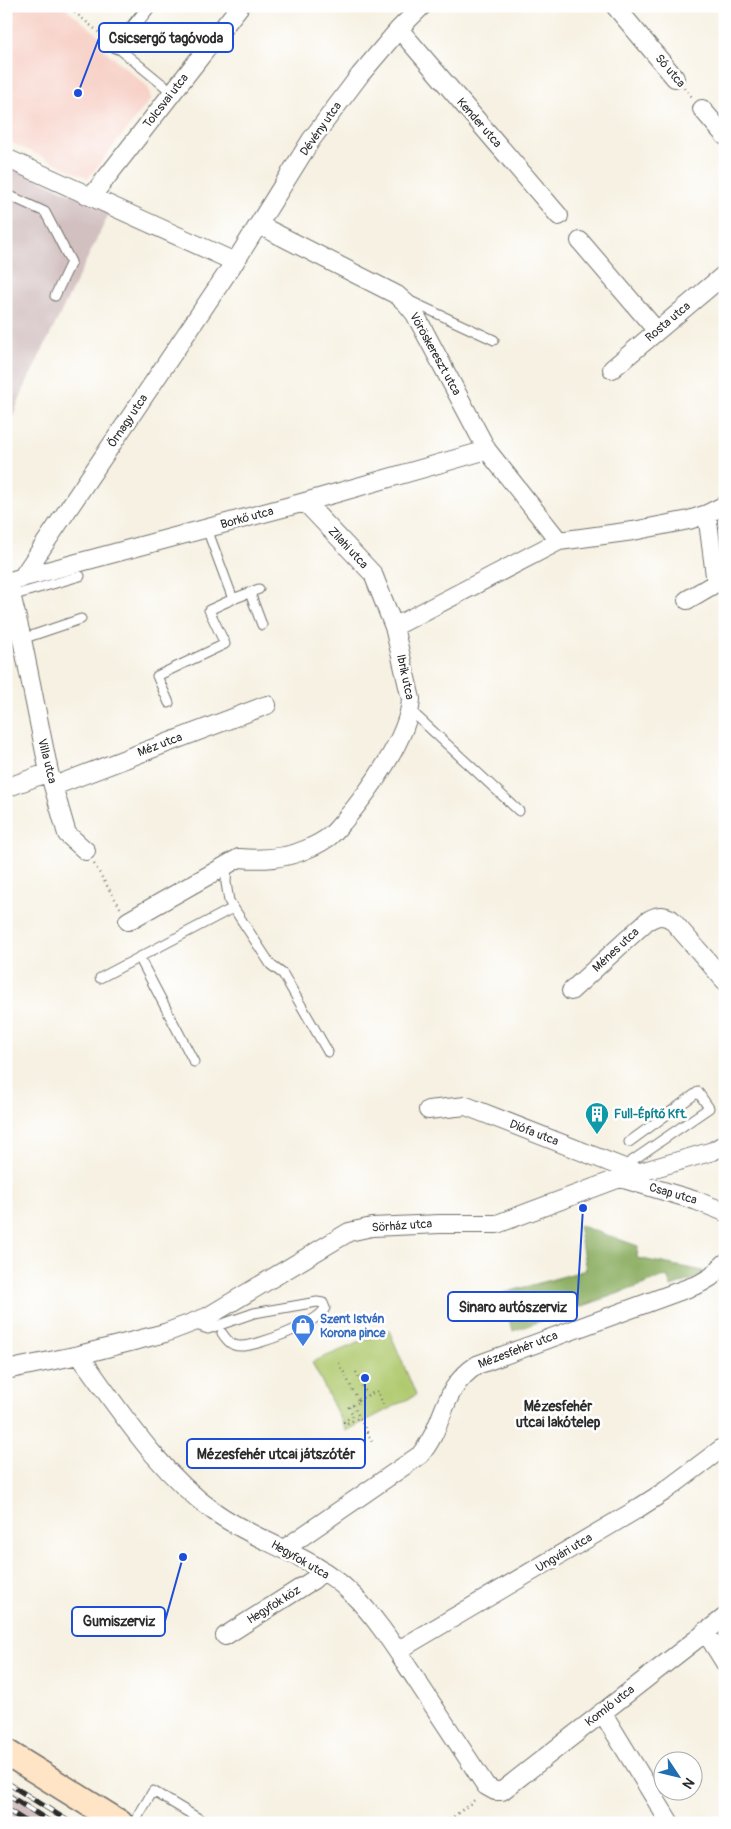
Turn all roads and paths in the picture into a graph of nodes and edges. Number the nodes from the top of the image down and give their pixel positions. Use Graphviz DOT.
graph roads {
  1 [pos="67,6"];
  2 [pos="146,6"];
  3 [pos="240,6"];
  4 [pos="422,6"];
  5 [pos="615,6"];
  6 [pos="399,29"];
  7 [pos="117,47"];
  8 [pos="675,78"];
  9 [pos="173,93"];
  10 [pos="702,109"];
  11 [pos="725,136"];
  12 [pos="6,158"];
  13 [pos="6,194"];
  14 [pos="92,196"];
  15 [pos="559,216"];
  16 [pos="259,225"];
  17 [pos="580,241"];
  18 [pos="235,262"];
  19 [pos="725,274"];
  20 [pos="397,295"];
  21 [pos="55,296"];
  22 [pos="657,331"];
  23 [pos="494,340"];
  24 [pos="612,370"];
  25 [pos="488,450"];
  26 [pos="305,502"];
  27 [pos="725,505"];
  28 [pos="707,514"];
  29 [pos="207,529"];
  30 [pos="559,541"];
  31 [pos="80,576"];
  32 [pos="12,585"];
  33 [pos="233,599"];
  34 [pos="687,600"];
  35 [pos="81,619"];
  36 [pos="262,625"];
  37 [pos="394,627"];
  38 [pos="22,639"];
  39 [pos="169,703"];
  40 [pos="266,705"];
  41 [pos="410,710"];
  42 [pos="52,779"];
  43 [pos="6,788"];
  44 [pos="519,811"];
  45 [pos="86,851"];
  46 [pos="227,865"];
  47 [pos="233,908"];
  48 [pos="128,921"];
  49 [pos="139,957"];
  50 [pos="100,978"];
  51 [pos="725,981"];
  52 [pos="571,991"];
  53 [pos="328,1052"];
  54 [pos="194,1062"];
  55 [pos="428,1110"];
  56 [pos="628,1142"];
  57 [pos="725,1144"];
  58 [pos="627,1173"];
  59 [pos="725,1212"];
  60 [pos="725,1263"];
  61 [pos="191,1323"];
  62 [pos="222,1333"];
  63 [pos="79,1355"];
  64 [pos="340,1363"];
  65 [pos="6,1370"];
  66 [pos="356,1372"];
  67 [pos="367,1396"];
  68 [pos="358,1400"];
  69 [pos="353,1405"];
  70 [pos="384,1406"];
  71 [pos="360,1418"];
  72 [pos="373,1444"];
  73 [pos="725,1446"];
  74 [pos="284,1548"];
  75 [pos="322,1572"];
  76 [pos="725,1617"];
  77 [pos="705,1631"];
  78 [pos="225,1636"];
  79 [pos="397,1651"];
  80 [pos="725,1663"];
  81 [pos="602,1712"];
  82 [pos="6,1752"];
  83 [pos="494,1791"];
  84 [pos="120,1823"];
  85 [pos="134,1823"];
  86 [pos="206,1823"];
  87 [pos="446,1823"];
  88 [pos="670,1823"];
  1 -- 7 [label="path"];
  2 -- 7 [label="street"];
  3 -- 9 [label="street, Tolcsvai utca"];
  4 -- 6 [label="street, Dévény utca"];
  5 -- 8 [label="street, Só utca"];
  6 -- 15 [label="street, Kender utca"];
  6 -- 16 [label="street, Dévény utca"];
  7 -- 9 [label="lane"];
  8 -- 10 [label="path, Só utca"];
  9 -- 14 [label="street, Tolcsvai utca"];
  10 -- 11 [label="street"];
  12 -- 14 [label="street"];
  13 -- 21 [label="lane"];
  14 -- 18 [label="street"];
  16 -- 18 [label="street, Dévény utca"];
  16 -- 20 [label="street, Vöröskereszt utca"];
  17 -- 22 [label="street"];
  18 -- 32 [label="street, Őrnagy utca"];
  19 -- 22 [label="street, Rosta utca"];
  20 -- 23 [label="lane"];
  20 -- 25 [label="street, Vöröskereszt utca"];
  22 -- 24 [label="street, Rosta utca"];
  25 -- 26 [label="street, Borkő utca"];
  25 -- 30 [label="street, Vöröskereszt utca"];
  26 -- 29 [label="street, Borkő utca"];
  26 -- 37 [label="street, Zilahi utca"];
  27 -- 28 [label="street"];
  28 -- 30 [label="street"];
  28 -- 34 [label="street"];
  29 -- 32 [label="street, Borkő utca"];
  29 -- 33 [label="lane"];
  30 -- 37 [label="street"];
  31 -- 32 [label="lane"];
  32 -- 38 [label="street, Villa utca"];
  33 -- 36 [label="lane"];
  33 -- 39 [label="lane"];
  35 -- 38 [label="lane"];
  37 -- 41 [label="street, Ibrik utca"];
  38 -- 42 [label="street, Villa utca"];
  40 -- 42 [label="street, Méz utca"];
  41 -- 44 [label="lane"];
  41 -- 46 [label="street, Ibrik utca"];
  42 -- 43 [label="street, Méz utca"];
  42 -- 45 [label="street, Villa utca"];
  45 -- 48 [label="path"];
  46 -- 47 [label="lane"];
  46 -- 48 [label="street, Ibrik utca"];
  47 -- 49 [label="lane"];
  47 -- 53 [label="lane"];
  49 -- 50 [label="lane"];
  49 -- 54 [label="lane"];
  51 -- 52 [label="street, Ménes utca"];
  55 -- 58 [label="street, Diófa utca"];
  56 -- 58 [label="lane"];
  57 -- 58 [label="street, Sörház utca"];
  58 -- 59 [label="street, Csap utca"];
  58 -- 61 [label="street, Sörház utca"];
  60 -- 74 [label="street, Mézesfehér utca"];
  61 -- 62 [label="lane"];
  61 -- 63 [label="street, Sörház utca"];
  63 -- 65 [label="street, Sörház utca"];
  63 -- 74 [label="street, Hegyfok utca"];
  64 -- 68 [label="path"];
  66 -- 67 [label="path"];
  67 -- 68 [label="path"];
  67 -- 70 [label="path"];
  68 -- 69 [label="path"];
  69 -- 71 [label="path"];
  69 -- 71 [label="path"];
  71 -- 72 [label="path"];
  73 -- 79 [label="street, Ungvári utca"];
  74 -- 75 [label="street, Hegyfok utca"];
  75 -- 78 [label="street, Hegyfok köz"];
  75 -- 79 [label="street, Hegyfok utca"];
  76 -- 77 [label="street, Komló utca"];
  77 -- 80 [label="street"];
  77 -- 81 [label="street, Komló utca"];
  79 -- 83 [label="street, Hegyfok utca"];
  81 -- 83 [label="street, Komló utca"];
  81 -- 88 [label="street"];
  82 -- 84 [label="main road"];
  83 -- 87 [label="path"];
  85 -- 86 [label="lane"];
}
